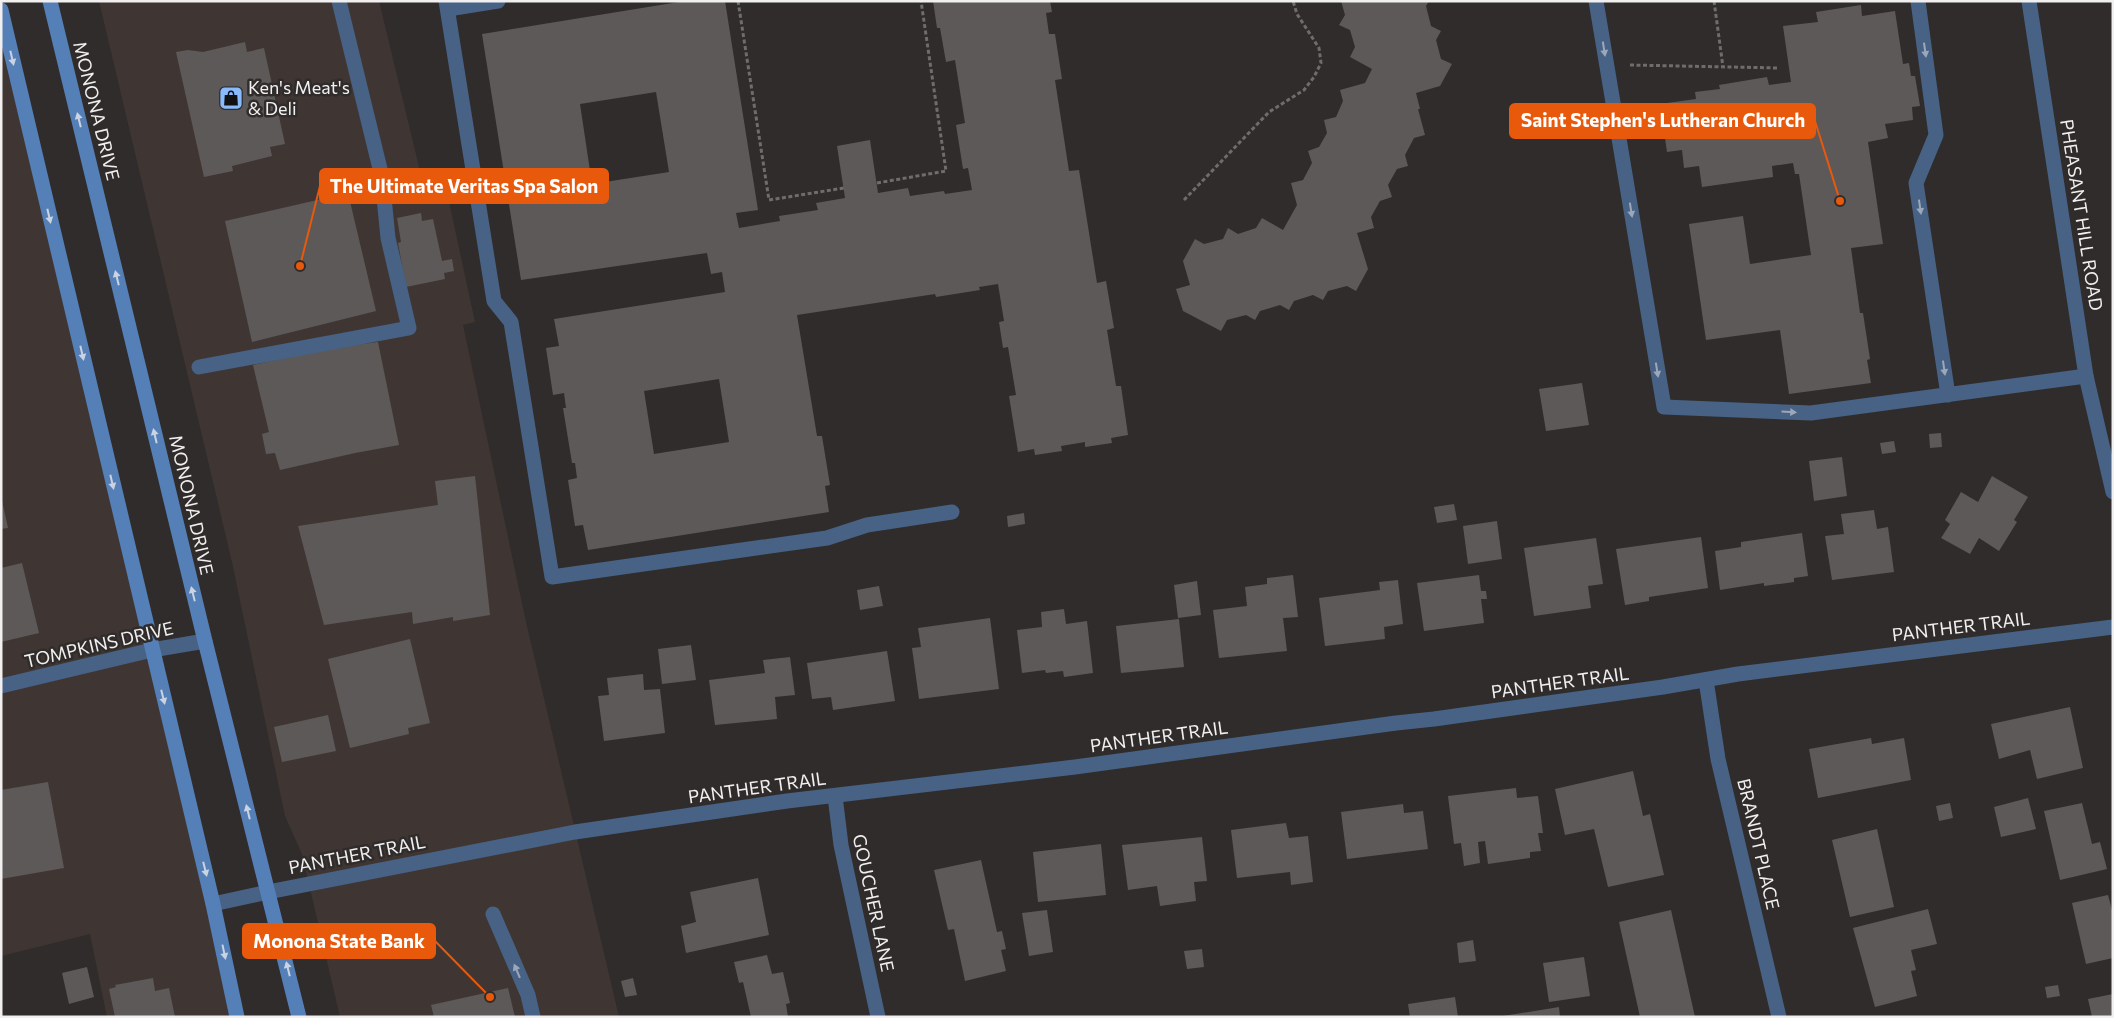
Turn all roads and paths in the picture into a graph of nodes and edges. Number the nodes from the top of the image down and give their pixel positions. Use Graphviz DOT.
graph roads {
  1 [pos="50,1"];
  2 [pos="339,1"];
  3 [pos="498,1"];
  4 [pos="738,1"];
  5 [pos="921,1"];
  6 [pos="1293,1"];
  7 [pos="1596,1"];
  8 [pos="1714,1"];
  9 [pos="1918,1"];
  10 [pos="2029,1"];
  11 [pos="447,5"];
  12 [pos="1,10"];
  13 [pos="1607,65"];
  14 [pos="1723,67"];
  15 [pos="1779,68"];
  16 [pos="877,183"];
  17 [pos="844,188"];
  18 [pos="1184,200"];
  19 [pos="199,367"];
  20 [pos="2086,376"];
  21 [pos="1948,395"];
  22 [pos="2108,453"];
  23 [pos="2113,492"];
  24 [pos="952,512"];
  25 [pos="2113,627"];
  26 [pos="204,641"];
  27 [pos="152,650"];
  28 [pos="1706,680"];
  29 [pos="1,686"];
  30 [pos="835,796"];
  31 [pos="268,892"];
  32 [pos="213,904"];
  33 [pos="494,914"];
  34 [pos="237,1017"];
  35 [pos="300,1017"];
  36 [pos="533,1017"];
  37 [pos="878,1017"];
  38 [pos="1779,1017"];
  26 -- 1 [label="street, MONONA DRIVE, one-way"];
  2 -- 19 [label="street"];
  3 -- 11 [label="street"];
  4 -- 17 [label="path"];
  5 -- 16 [label="path"];
  6 -- 18 [label="path"];
  7 -- 13 [label="street, one-way"];
  8 -- 14 [label="path"];
  9 -- 21 [label="street, one-way"];
  10 -- 20 [label="street, PHEASANT HILL ROAD"];
  11 -- 24 [label="street"];
  12 -- 27 [label="street, one-way"];
  13 -- 14 [label="path"];
  13 -- 21 [label="street, one-way"];
  14 -- 15 [label="path"];
  20 -- 21 [label="street"];
  20 -- 22 [label="street, PHEASANT HILL ROAD"];
  22 -- 23 [label="street, PHEASANT HILL ROAD"];
  25 -- 28 [label="street, PANTHER TRAIL"];
  26 -- 27 [label="street, TOMPKINS DRIVE"];
  31 -- 26 [label="street, MONONA DRIVE, one-way"];
  27 -- 29 [label="street, TOMPKINS DRIVE"];
  27 -- 32 [label="street, one-way"];
  28 -- 30 [label="street, PANTHER TRAIL"];
  28 -- 38 [label="street, BRANDT PLACE"];
  30 -- 31 [label="street, PANTHER TRAIL"];
  30 -- 37 [label="street, GOUCHER LANE"];
  31 -- 32 [label="street, PANTHER TRAIL"];
  35 -- 31 [label="street, MONONA DRIVE, one-way"];
  32 -- 34 [label="street, one-way"];
  36 -- 33 [label="street, one-way"];
}
